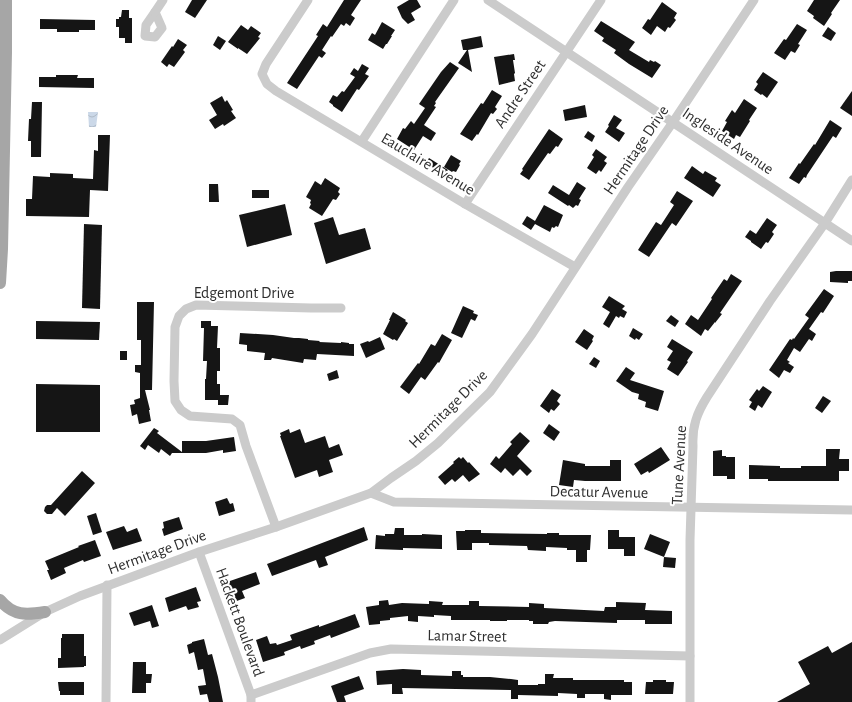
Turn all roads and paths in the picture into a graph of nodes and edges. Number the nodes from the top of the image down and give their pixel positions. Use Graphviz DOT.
graph roads {
  1 [pos="6,0"];
  2 [pos="163,0"];
  3 [pos="308,0"];
  4 [pos="454,0"];
  5 [pos="488,0"];
  6 [pos="601,0"];
  7 [pos="754,0"];
  8 [pos="155,12"];
  9 [pos="566,52"];
  10 [pos="3,99"];
  11 [pos="673,122"];
  12 [pos="362,141"];
  13 [pos="852,180"];
  14 [pos="465,204"];
  15 [pos="825,223"];
  16 [pos="852,241"];
  17 [pos="576,267"];
  18 [pos="0,283"];
  19 [pos="341,308"];
  20 [pos="371,493"];
  21 [pos="692,508"];
  22 [pos="852,510"];
  23 [pos="276,527"];
  24 [pos="199,552"];
  25 [pos="107,585"];
  26 [pos="0,600"];
  27 [pos="45,612"];
  28 [pos="0,640"];
  29 [pos="690,656"];
  30 [pos="251,698"];
  31 [pos="106,702"];
  32 [pos="690,702"];
  1 -- 10 [label="main road"];
  2 -- 8 [label="street"];
  3 -- 12 [label="street, Eauclaire Avenue"];
  4 -- 12 [label="street"];
  5 -- 9 [label="street, Ingleside Avenue"];
  6 -- 9 [label="street, Andre Street"];
  7 -- 11 [label="street, Hermitage Drive"];
  9 -- 11 [label="street, Ingleside Avenue"];
  9 -- 14 [label="street, Andre Street"];
  10 -- 18 [label="main road"];
  11 -- 15 [label="street, Ingleside Avenue"];
  11 -- 17 [label="street, Hermitage Drive"];
  12 -- 14 [label="street, Eauclaire Avenue"];
  13 -- 15 [label="street, Tune Avenue"];
  14 -- 17 [label="street, Eauclaire Avenue"];
  15 -- 16 [label="street, Ingleside Avenue"];
  15 -- 21 [label="street, Tune Avenue"];
  17 -- 20 [label="street, Hermitage Drive"];
  19 -- 23 [label="street, Edgemont Drive"];
  20 -- 21 [label="street, Decatur Avenue"];
  20 -- 23 [label="street, Hermitage Drive"];
  21 -- 22 [label="street, Decatur Avenue"];
  21 -- 29 [label="street, Tune Avenue"];
  23 -- 24 [label="street, Hermitage Drive"];
  24 -- 25 [label="street, Hermitage Drive"];
  24 -- 30 [label="street, Hackett Boulevard"];
  25 -- 27 [label="street, Hermitage Drive"];
  25 -- 31 [label="street"];
  26 -- 27 [label="main road"];
  27 -- 28 [label="street, Hermitage Drive"];
  29 -- 30 [label="street, Lamar Street"];
  29 -- 32 [label="street, Tune Avenue"];
}
